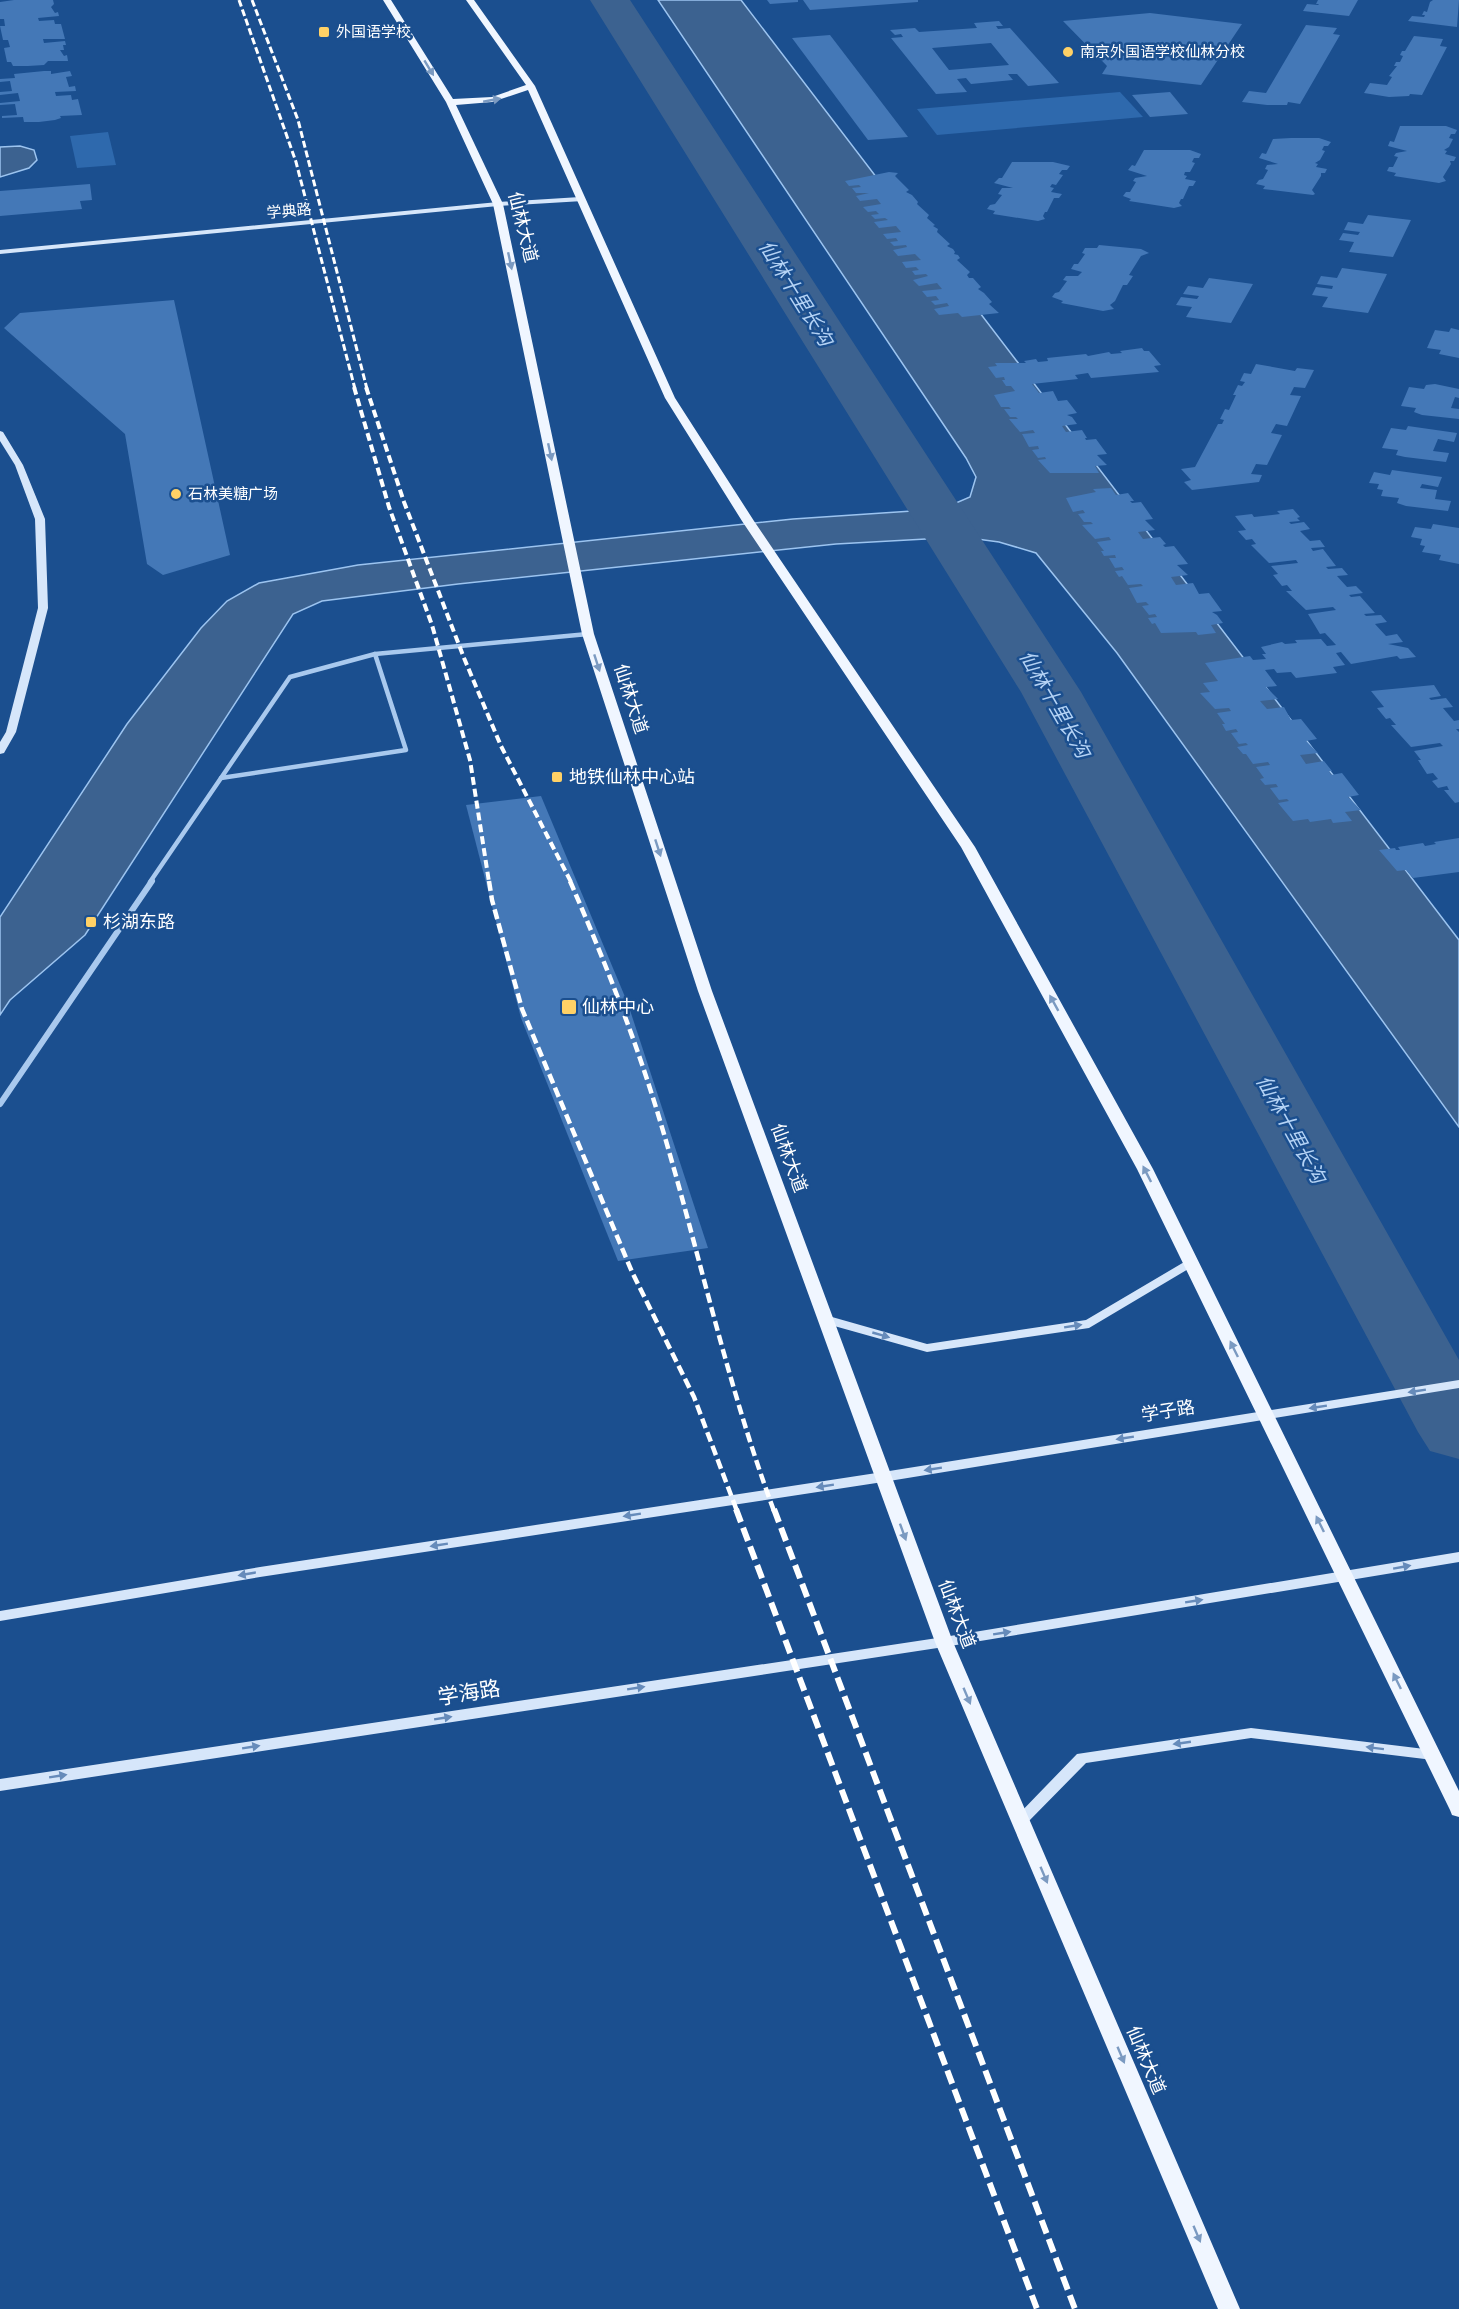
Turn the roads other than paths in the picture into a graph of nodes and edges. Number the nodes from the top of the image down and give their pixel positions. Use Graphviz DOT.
graph roads {
  1 [pos="387,0"];
  2 [pos="470,0"];
  3 [pos="531,86"];
  4 [pos="450,102"];
  5 [pos="580,199"];
  6 [pos="498,204"];
  7 [pos="0,252"];
  8 [pos="0,434"];
  9 [pos="588,634"];
  10 [pos="375,654"];
  11 [pos="0,751"];
  12 [pos="221,778"];
  13 [pos="0,1104"];
  14 [pos="1191,1262"];
  15 [pos="825,1319"];
  16 [pos="1459,1384"];
  17 [pos="1266,1415"];
  18 [pos="883,1477"];
  19 [pos="1459,1557"];
  20 [pos="1346,1576"];
  21 [pos="0,1616"];
  22 [pos="944,1642"];
  23 [pos="1433,1755"];
  24 [pos="0,1785"];
  25 [pos="1459,1810"];
  26 [pos="1021,1820"];
  27 [pos="1229,2309"];
  1 -- 4 [label="main road, 仙林大道, one-way"];
  2 -- 3 [label="main road"];
  4 -- 3 [label="main road, one-way"];
  3 -- 5 [label="main road"];
  4 -- 6 [label="main road, 仙林大道"];
  5 -- 6 [label="main road, 学典路"];
  14 -- 5 [label="main road, one-way"];
  6 -- 7 [label="main road, 学典路"];
  6 -- 9 [label="main road, 仙林大道, one-way"];
  8 -- 11 [label="main road"];
  9 -- 10 [label="street"];
  9 -- 15 [label="main road, 仙林大道, one-way"];
  10 -- 12 [label="street"];
  10 -- 12 [label="street"];
  12 -- 13 [label="street"];
  15 -- 14 [label="main road, one-way"];
  17 -- 14 [label="main road, one-way"];
  15 -- 18 [label="main road, 仙林大道"];
  16 -- 17 [label="main road, 学子路, one-way"];
  17 -- 18 [label="main road, 学子路, one-way"];
  20 -- 17 [label="main road, one-way"];
  18 -- 21 [label="main road, one-way"];
  18 -- 22 [label="main road, 仙林大道, one-way"];
  20 -- 19 [label="main road, one-way"];
  22 -- 20 [label="main road, one-way"];
  23 -- 20 [label="main road, one-way"];
  24 -- 22 [label="main road, 学海路, one-way"];
  22 -- 26 [label="main road, 仙林大道, one-way"];
  23 -- 25 [label="main road"];
  23 -- 26 [label="main road, one-way"];
  26 -- 27 [label="main road, 仙林大道, one-way"];
}
